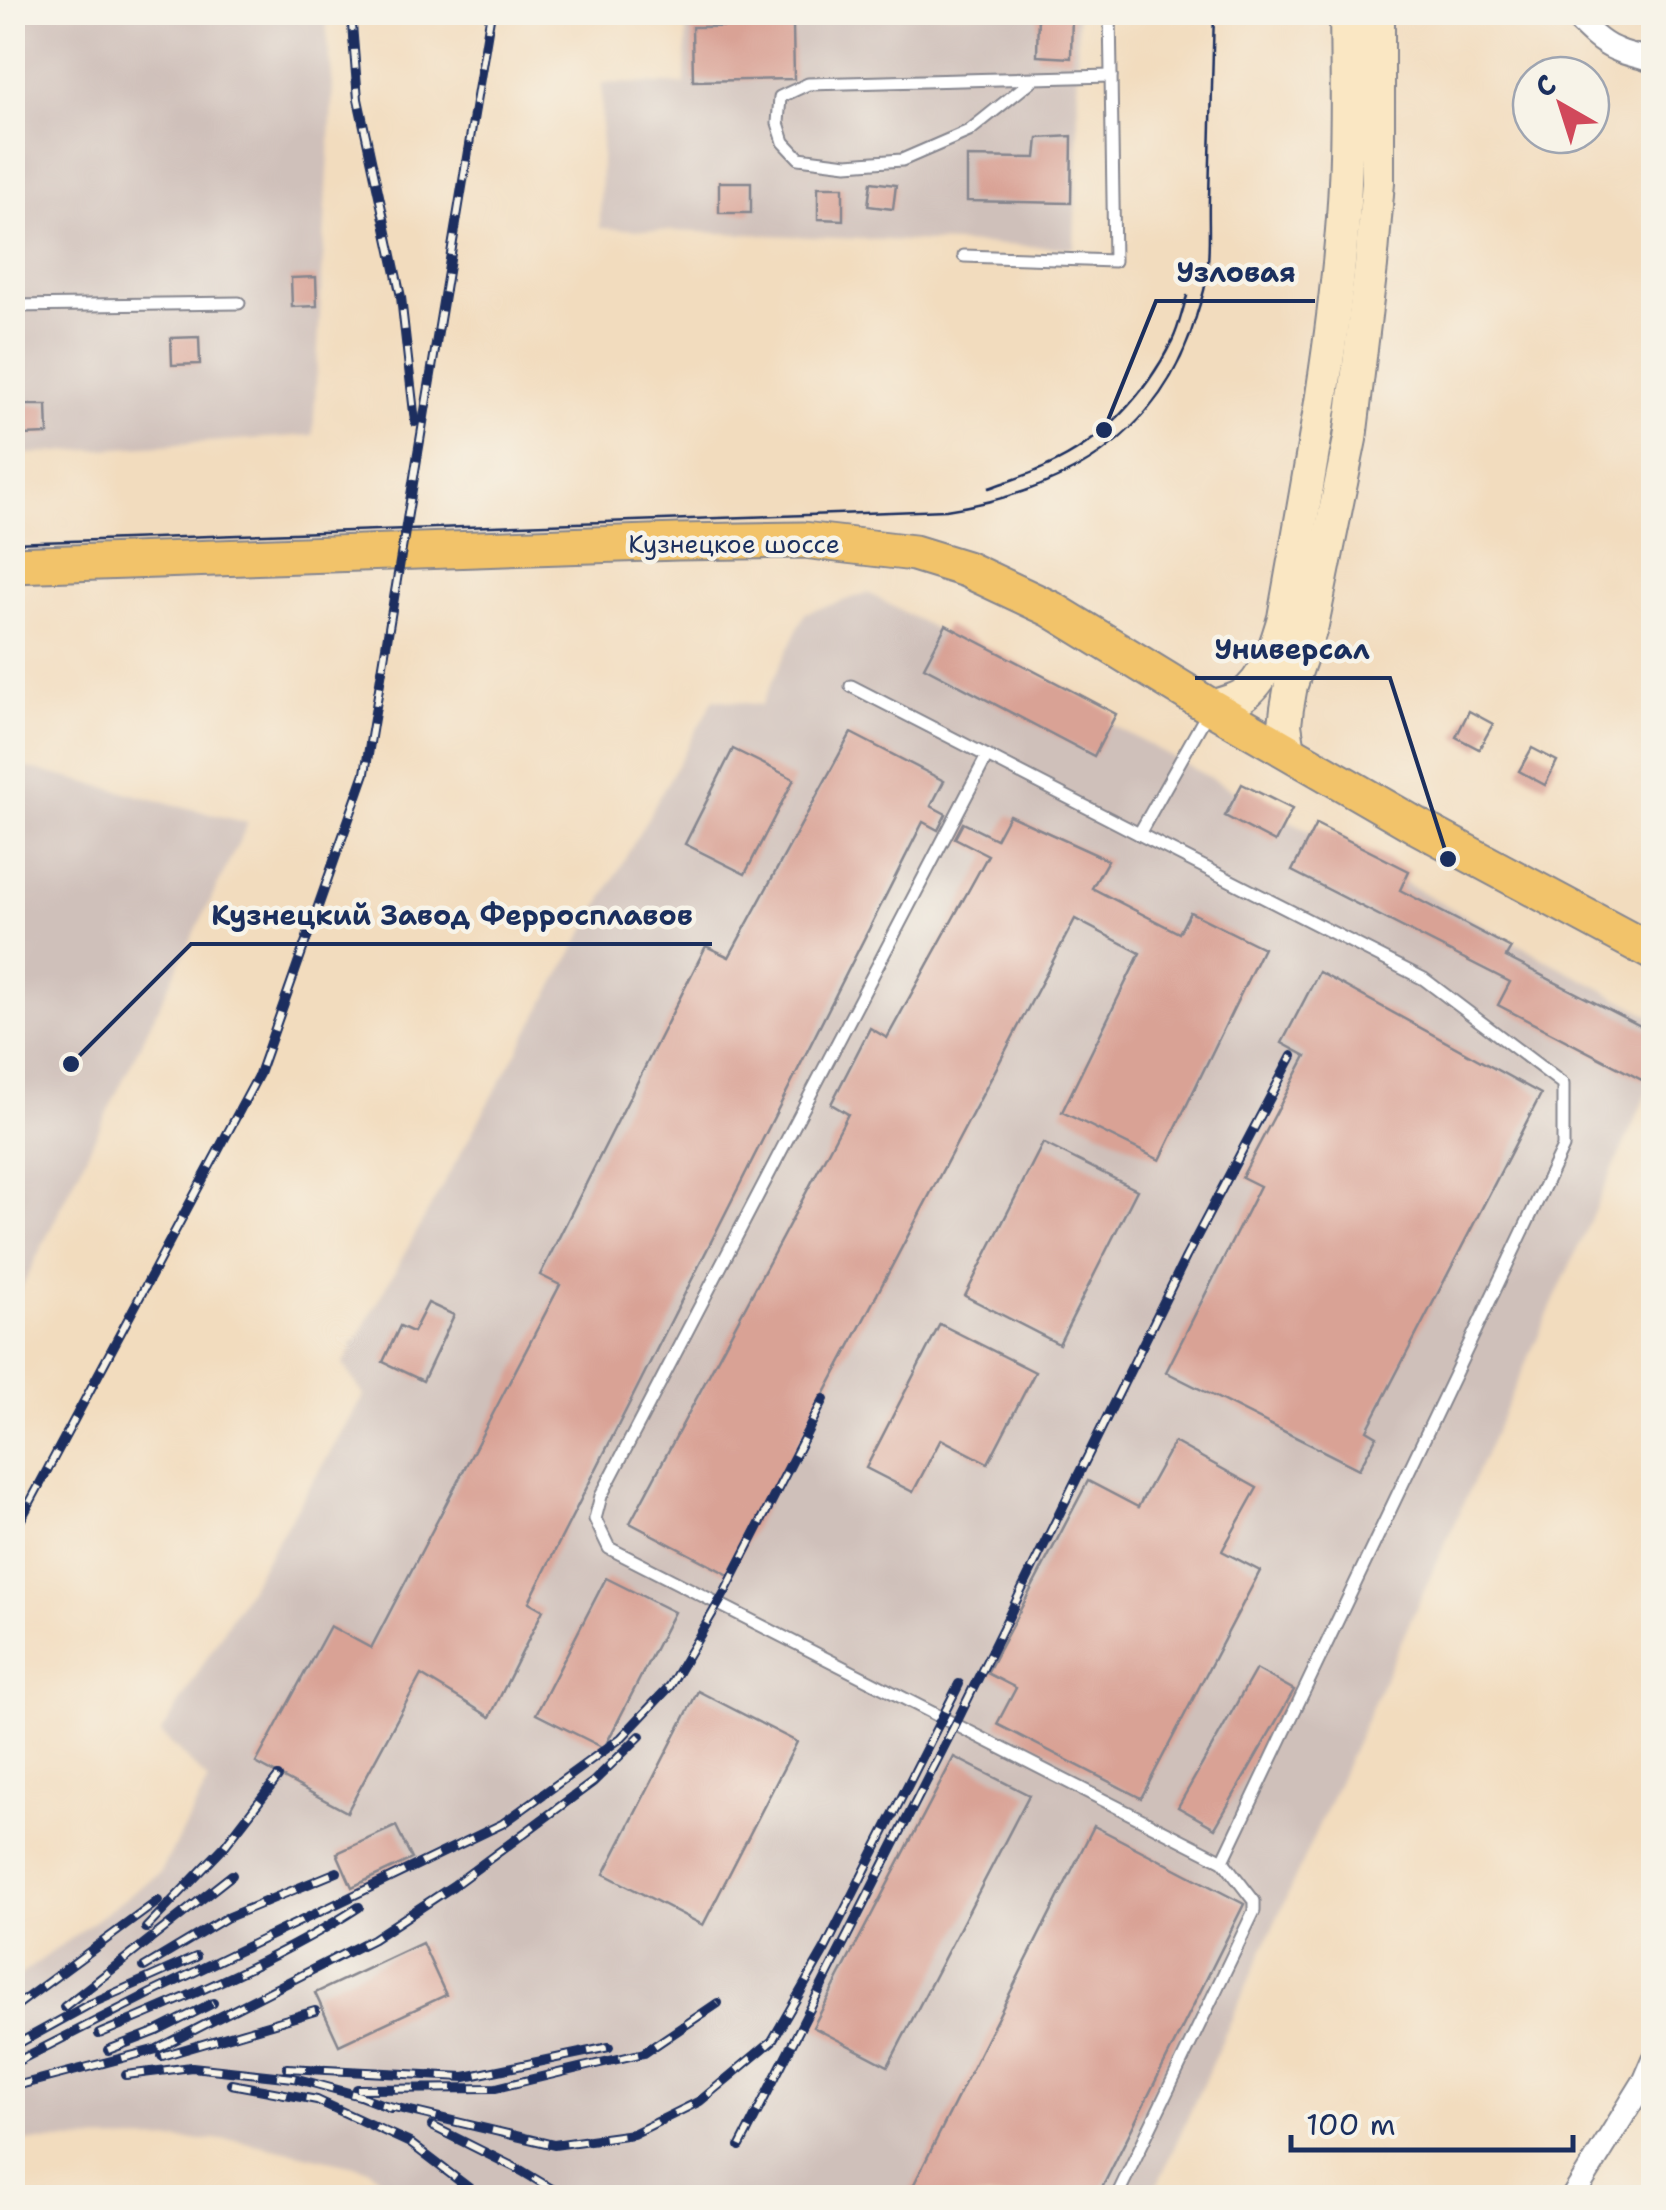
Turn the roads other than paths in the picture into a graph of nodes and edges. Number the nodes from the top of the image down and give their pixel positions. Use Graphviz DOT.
graph roads {
  1 [pos="1110,12"];
  2 [pos="1346,12"];
  3 [pos="1378,12"];
  4 [pos="1570,12"];
  5 [pos="1654,62"];
  6 [pos="1111,76"];
  7 [pos="1035,78"];
  8 [pos="964,256"];
  9 [pos="239,302"];
  10 [pos="12,306"];
  11 [pos="12,565"];
  12 [pos="851,686"];
  13 [pos="1211,707"];
  14 [pos="1289,751"];
  15 [pos="987,756"];
  16 [pos="1139,834"];
  17 [pos="1654,953"];
  18 [pos="1223,1861"];
  19 [pos="1654,2059"];
  20 [pos="1116,2198"];
  21 [pos="1572,2198"];
  1 -- 6 [label="lane"];
  2 -- 13 [label="main road"];
  3 -- 14 [label="main road"];
  4 -- 5 [label="street"];
  6 -- 7 [label="lane"];
  6 -- 8 [label="lane"];
  7 -- 7 [label="lane"];
  9 -- 10 [label="lane"];
  11 -- 13 [label="main road, Кузнецкое шоссе"];
  12 -- 15 [label="lane"];
  13 -- 14 [label="main road, Кузнецкое шоссе"];
  13 -- 16 [label="lane"];
  14 -- 17 [label="main road, Кузнецкое шоссе"];
  15 -- 16 [label="lane"];
  15 -- 18 [label="lane"];
  16 -- 18 [label="lane"];
  18 -- 20 [label="lane"];
  19 -- 21 [label="street"];
}
